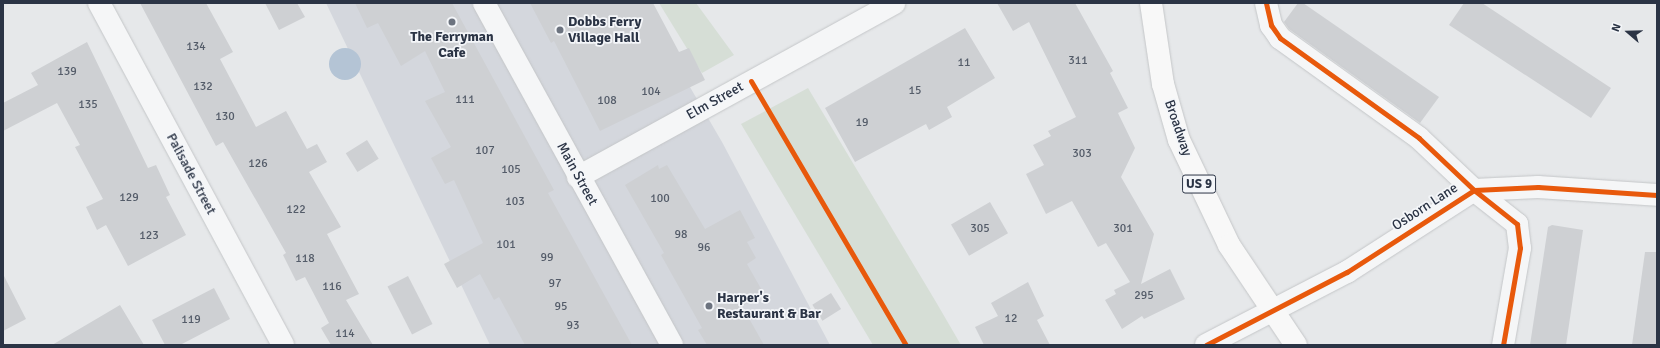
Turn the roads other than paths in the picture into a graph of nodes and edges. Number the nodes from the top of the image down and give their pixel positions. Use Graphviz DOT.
graph roads {
  1 [pos="99,3"];
  2 [pos="484,3"];
  3 [pos="894,3"];
  4 [pos="1151,3"];
  5 [pos="1266,3"];
  6 [pos="578,177"];
  7 [pos="1474,190"];
  8 [pos="1657,195"];
  9 [pos="1271,310"];
  10 [pos="279,344"];
  11 [pos="672,345"];
  12 [pos="1206,345"];
  13 [pos="1296,345"];
  14 [pos="1503,345"];
  1 -- 10 [label="street, Palisade Street"];
  2 -- 6 [label="street, Main Street"];
  3 -- 6 [label="street, Elm Street"];
  4 -- 9 [label="main road, Broadway / US 9"];
  5 -- 7 [label="street"];
  6 -- 11 [label="street, Main Street"];
  7 -- 8 [label="street, Osborn Lane"];
  7 -- 9 [label="street, Osborn Lane"];
  7 -- 14 [label="street"];
  9 -- 12 [label="street, Osborn Lane"];
  9 -- 13 [label="main road, Broadway / US 9"];
}
